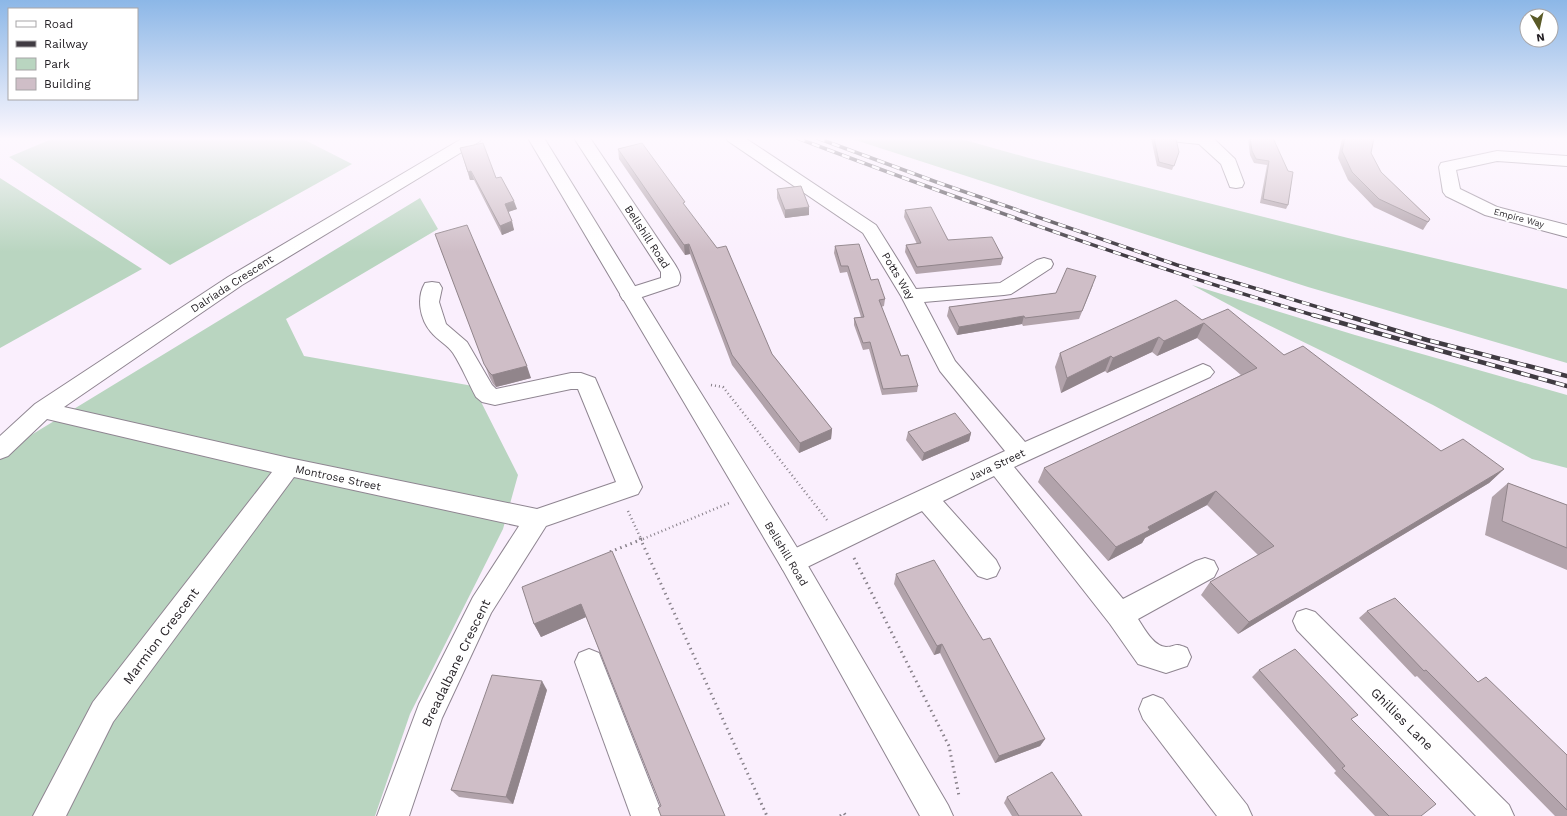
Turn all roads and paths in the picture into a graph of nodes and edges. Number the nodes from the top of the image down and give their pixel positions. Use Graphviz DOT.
graph roads {
  1 [pos="410,176"];
  2 [pos="560,176"];
  3 [pos="607,176"];
  4 [pos="791,176"];
  5 [pos="1234,176"];
  6 [pos="1449,176"];
  7 [pos="1236,183"];
  8 [pos="1567,231"];
  9 [pos="1044,264"];
  10 [pos="432,288"];
  11 [pos="630,295"];
  12 [pos="911,296"];
  13 [pos="1203,372"];
  14 [pos="681,380"];
  15 [pos="43,410"];
  16 [pos="3,445"];
  17 [pos="1021,454"];
  18 [pos="998,465"];
  19 [pos="289,467"];
  20 [pos="623,489"];
  21 [pos="750,494"];
  22 [pos="925,498"];
  23 [pos="537,519"];
  24 [pos="841,538"];
  25 [pos="642,540"];
  26 [pos="606,554"];
  27 [pos="792,562"];
  28 [pos="987,568"];
  29 [pos="1205,569"];
  30 [pos="1119,615"];
  31 [pos="1306,621"];
  32 [pos="1177,657"];
  33 [pos="589,662"];
  34 [pos="1153,709"];
  35 [pos="960,800"];
  36 [pos="49,816"];
  37 [pos="393,816"];
  38 [pos="647,816"];
  39 [pos="767,816"];
  40 [pos="840,816"];
  41 [pos="846,816"];
  42 [pos="937,816"];
  43 [pos="1236,816"];
  44 [pos="1498,816"];
  1 -- 15 [label="street, Dalriada Crescent"];
  2 -- 11 [label="street, Bellshill Road"];
  3 -- 11 [label="street, Bellshill Road"];
  4 -- 12 [label="street, Potts Way"];
  5 -- 7 [label="street"];
  6 -- 8 [label="street, Empire Way"];
  9 -- 12 [label="street"];
  10 -- 20 [label="street"];
  11 -- 14 [label="street, Bellshill Road"];
  12 -- 17 [label="street, Potts Way"];
  13 -- 17 [label="street, Java Street"];
  14 -- 21 [label="street, Bellshill Road"];
  14 -- 24 [label="path"];
  15 -- 16 [label="street, Dalriada Crescent"];
  15 -- 19 [label="street, Montrose Street"];
  17 -- 18 [label="street, Java Street"];
  18 -- 22 [label="street, Java Street"];
  18 -- 30 [label="street"];
  19 -- 23 [label="street, Montrose Street"];
  19 -- 36 [label="street, Marmion Crescent"];
  20 -- 23 [label="street"];
  20 -- 25 [label="path"];
  21 -- 25 [label="path"];
  21 -- 27 [label="street, Bellshill Road"];
  22 -- 24 [label="street, Java Street"];
  22 -- 28 [label="street"];
  23 -- 37 [label="street, Breadalbane Crescent"];
  24 -- 27 [label="street, Java Street"];
  24 -- 35 [label="path"];
  25 -- 26 [label="path"];
  25 -- 39 [label="path"];
  27 -- 42 [label="street, Bellshill Road"];
  29 -- 30 [label="street"];
  30 -- 32 [label="street"];
  31 -- 44 [label="street, Ghillies Lane"];
  33 -- 38 [label="street"];
  34 -- 43 [label="street"];
  40 -- 41 [label="path"];
}
